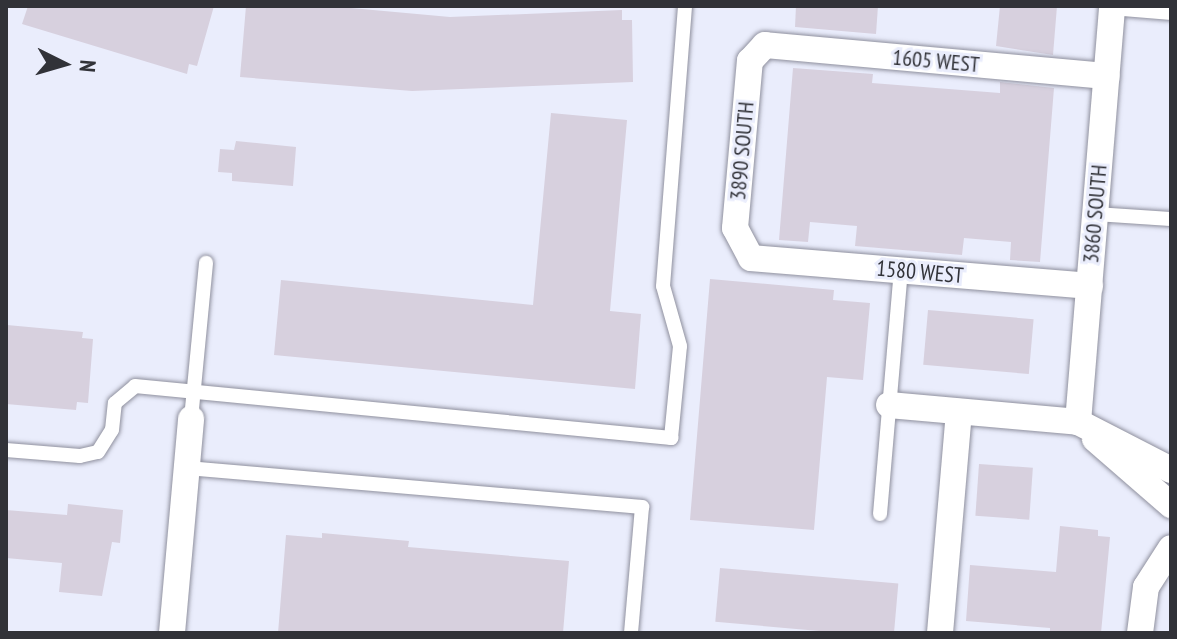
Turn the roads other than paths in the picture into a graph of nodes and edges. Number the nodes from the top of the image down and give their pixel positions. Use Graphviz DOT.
graph roads {
  1 [pos="685,6"];
  2 [pos="1112,7"];
  3 [pos="1171,13"];
  4 [pos="765,45"];
  5 [pos="1107,76"];
  6 [pos="1095,214"];
  7 [pos="1171,219"];
  8 [pos="751,258"];
  9 [pos="206,263"];
  10 [pos="901,270"];
  11 [pos="1090,286"];
  12 [pos="194,392"];
  13 [pos="889,405"];
  14 [pos="959,412"];
  15 [pos="191,419"];
  16 [pos="1078,422"];
  17 [pos="6,450"];
  18 [pos="187,468"];
  19 [pos="1171,470"];
  20 [pos="1171,505"];
  21 [pos="880,514"];
  22 [pos="1171,548"];
  23 [pos="172,633"];
  24 [pos="631,633"];
  25 [pos="940,633"];
  26 [pos="1140,633"];
  1 -- 12 [label="lane"];
  2 -- 3 [label="lane"];
  2 -- 5 [label="street, 3860 SOUTH"];
  4 -- 5 [label="street, 1605 WEST"];
  4 -- 8 [label="street, 3890 SOUTH"];
  5 -- 6 [label="street, 3860 SOUTH"];
  6 -- 7 [label="lane"];
  6 -- 11 [label="street, 3860 SOUTH"];
  8 -- 10 [label="street, 1580 WEST"];
  9 -- 12 [label="lane"];
  10 -- 11 [label="street, 1580 WEST"];
  10 -- 13 [label="lane"];
  11 -- 16 [label="street, 3860 SOUTH"];
  12 -- 15 [label="lane"];
  12 -- 17 [label="lane"];
  13 -- 14 [label="street"];
  13 -- 21 [label="lane"];
  14 -- 16 [label="street"];
  14 -- 25 [label="street"];
  15 -- 18 [label="street"];
  16 -- 19 [label="street"];
  16 -- 20 [label="street"];
  18 -- 23 [label="street"];
  18 -- 24 [label="lane"];
  22 -- 26 [label="street"];
}
